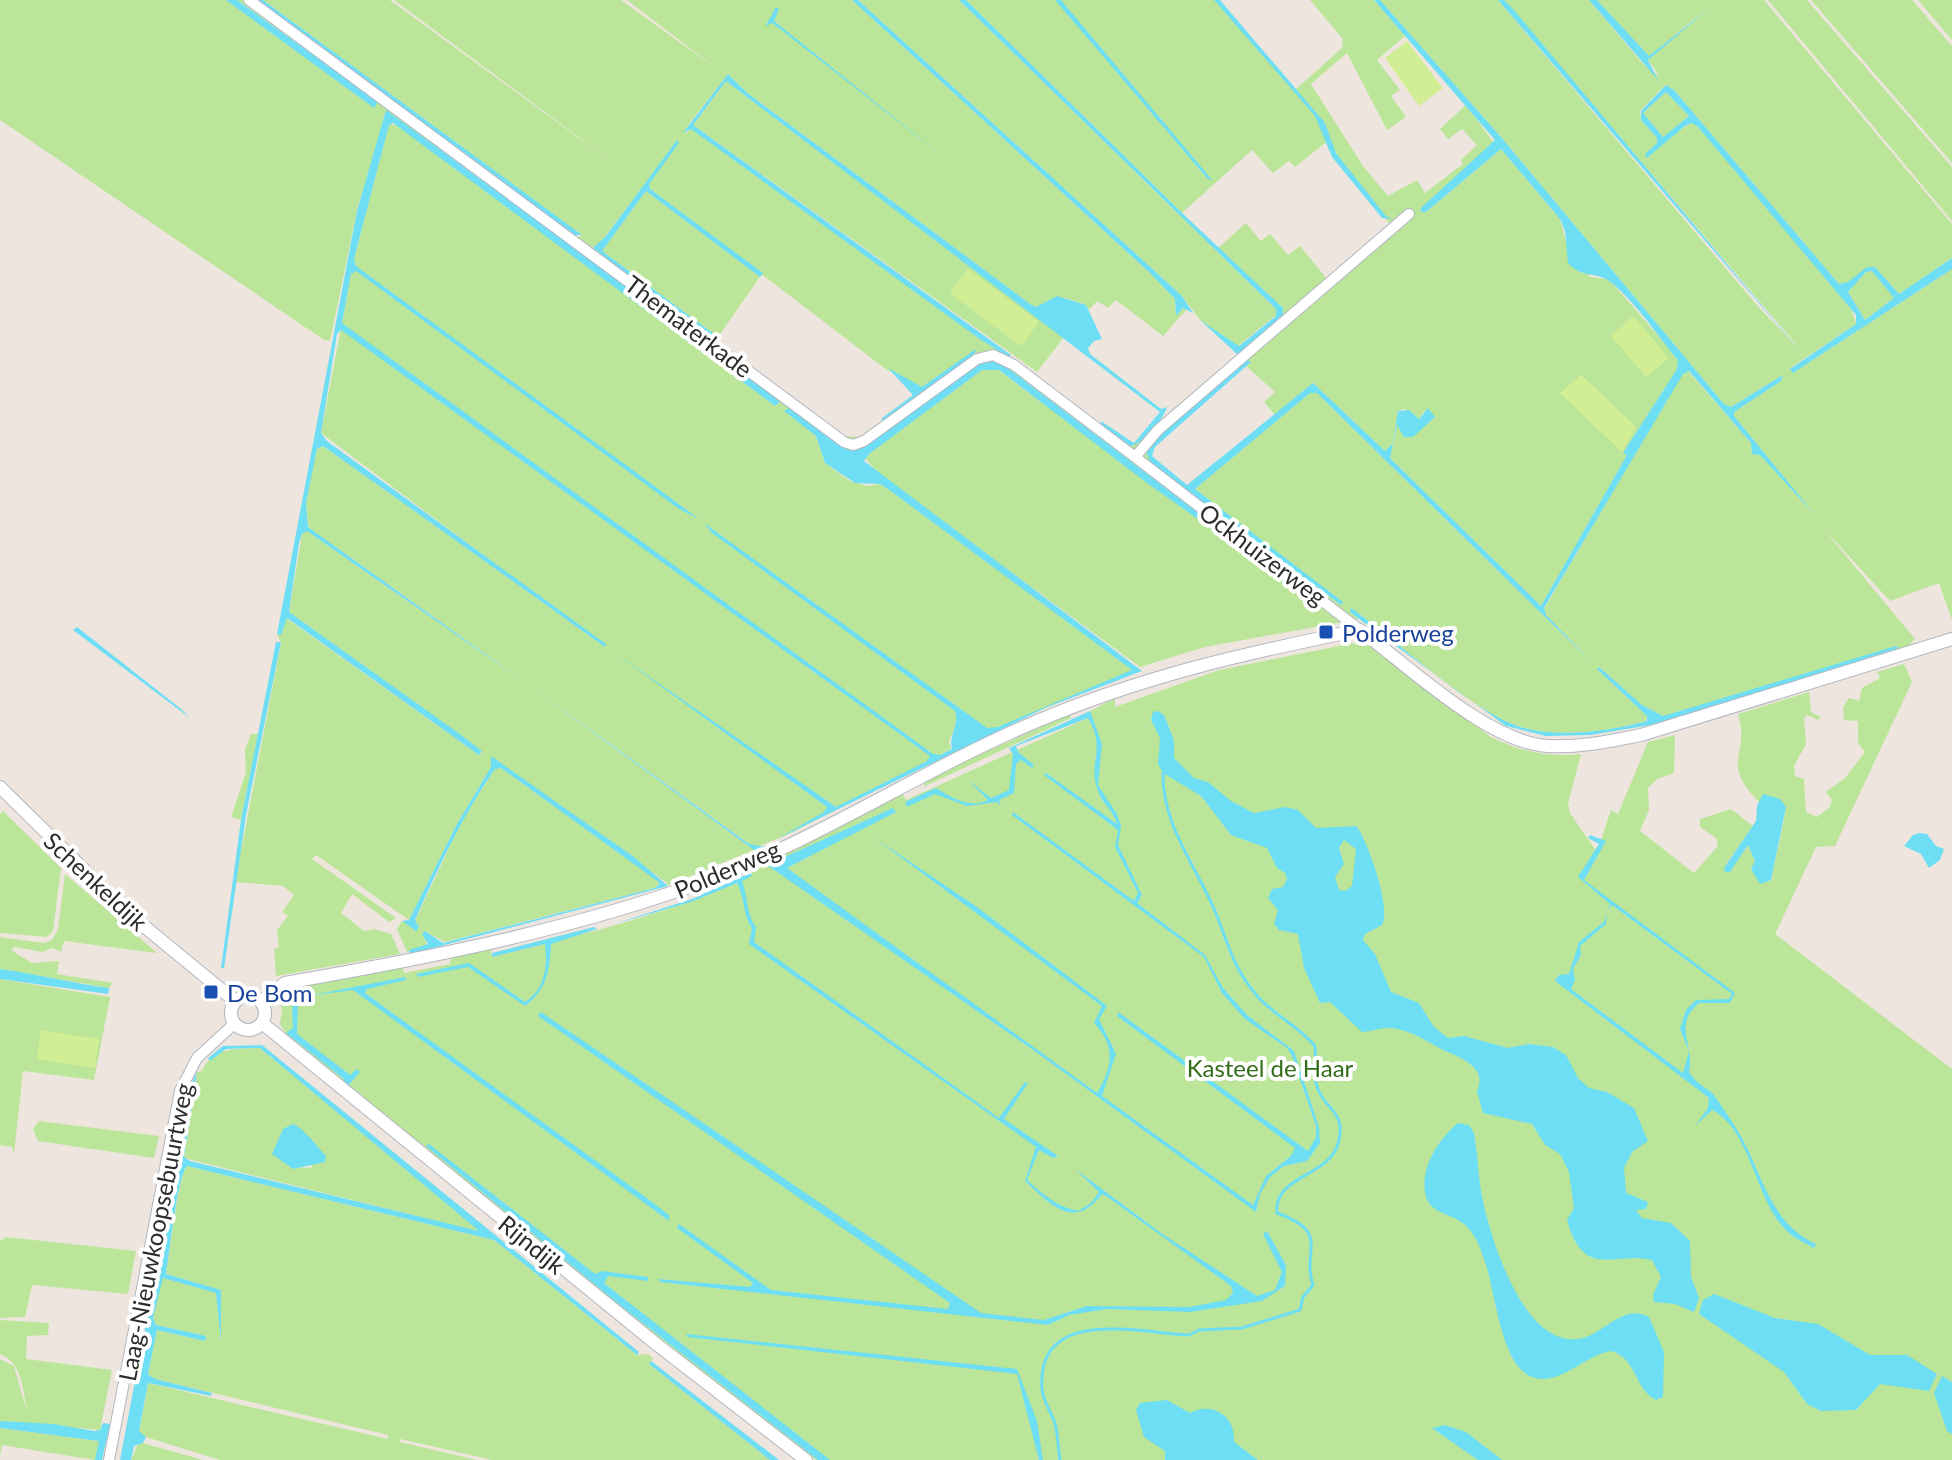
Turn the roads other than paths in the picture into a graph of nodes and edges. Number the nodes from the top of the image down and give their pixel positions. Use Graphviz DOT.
graph roads {
  1 [pos="249,0"];
  2 [pos="1409,214"];
  3 [pos="1135,457"];
  4 [pos="1360,630"];
  5 [pos="1952,639"];
  6 [pos="0,787"];
  7 [pos="235,1001"];
  8 [pos="261,1001"];
  9 [pos="235,1023"];
  10 [pos="262,1023"];
  11 [pos="109,1460"];
  12 [pos="806,1460"];
  1 -- 3 [label="street, Thematerkade"];
  2 -- 3 [label="street"];
  3 -- 4 [label="street, Ockhuizerweg"];
  4 -- 5 [label="street, Ockhuizerweg"];
  4 -- 8 [label="street, Polderweg"];
  6 -- 7 [label="street, Schenkeldijk"];
  7 -- 8 [label="street"];
  7 -- 9 [label="street"];
  8 -- 10 [label="street"];
  9 -- 10 [label="street"];
  9 -- 11 [label="street, Laag-Nieuwkoopsebuurtweg"];
  10 -- 12 [label="street, Rijndijk"];
}
